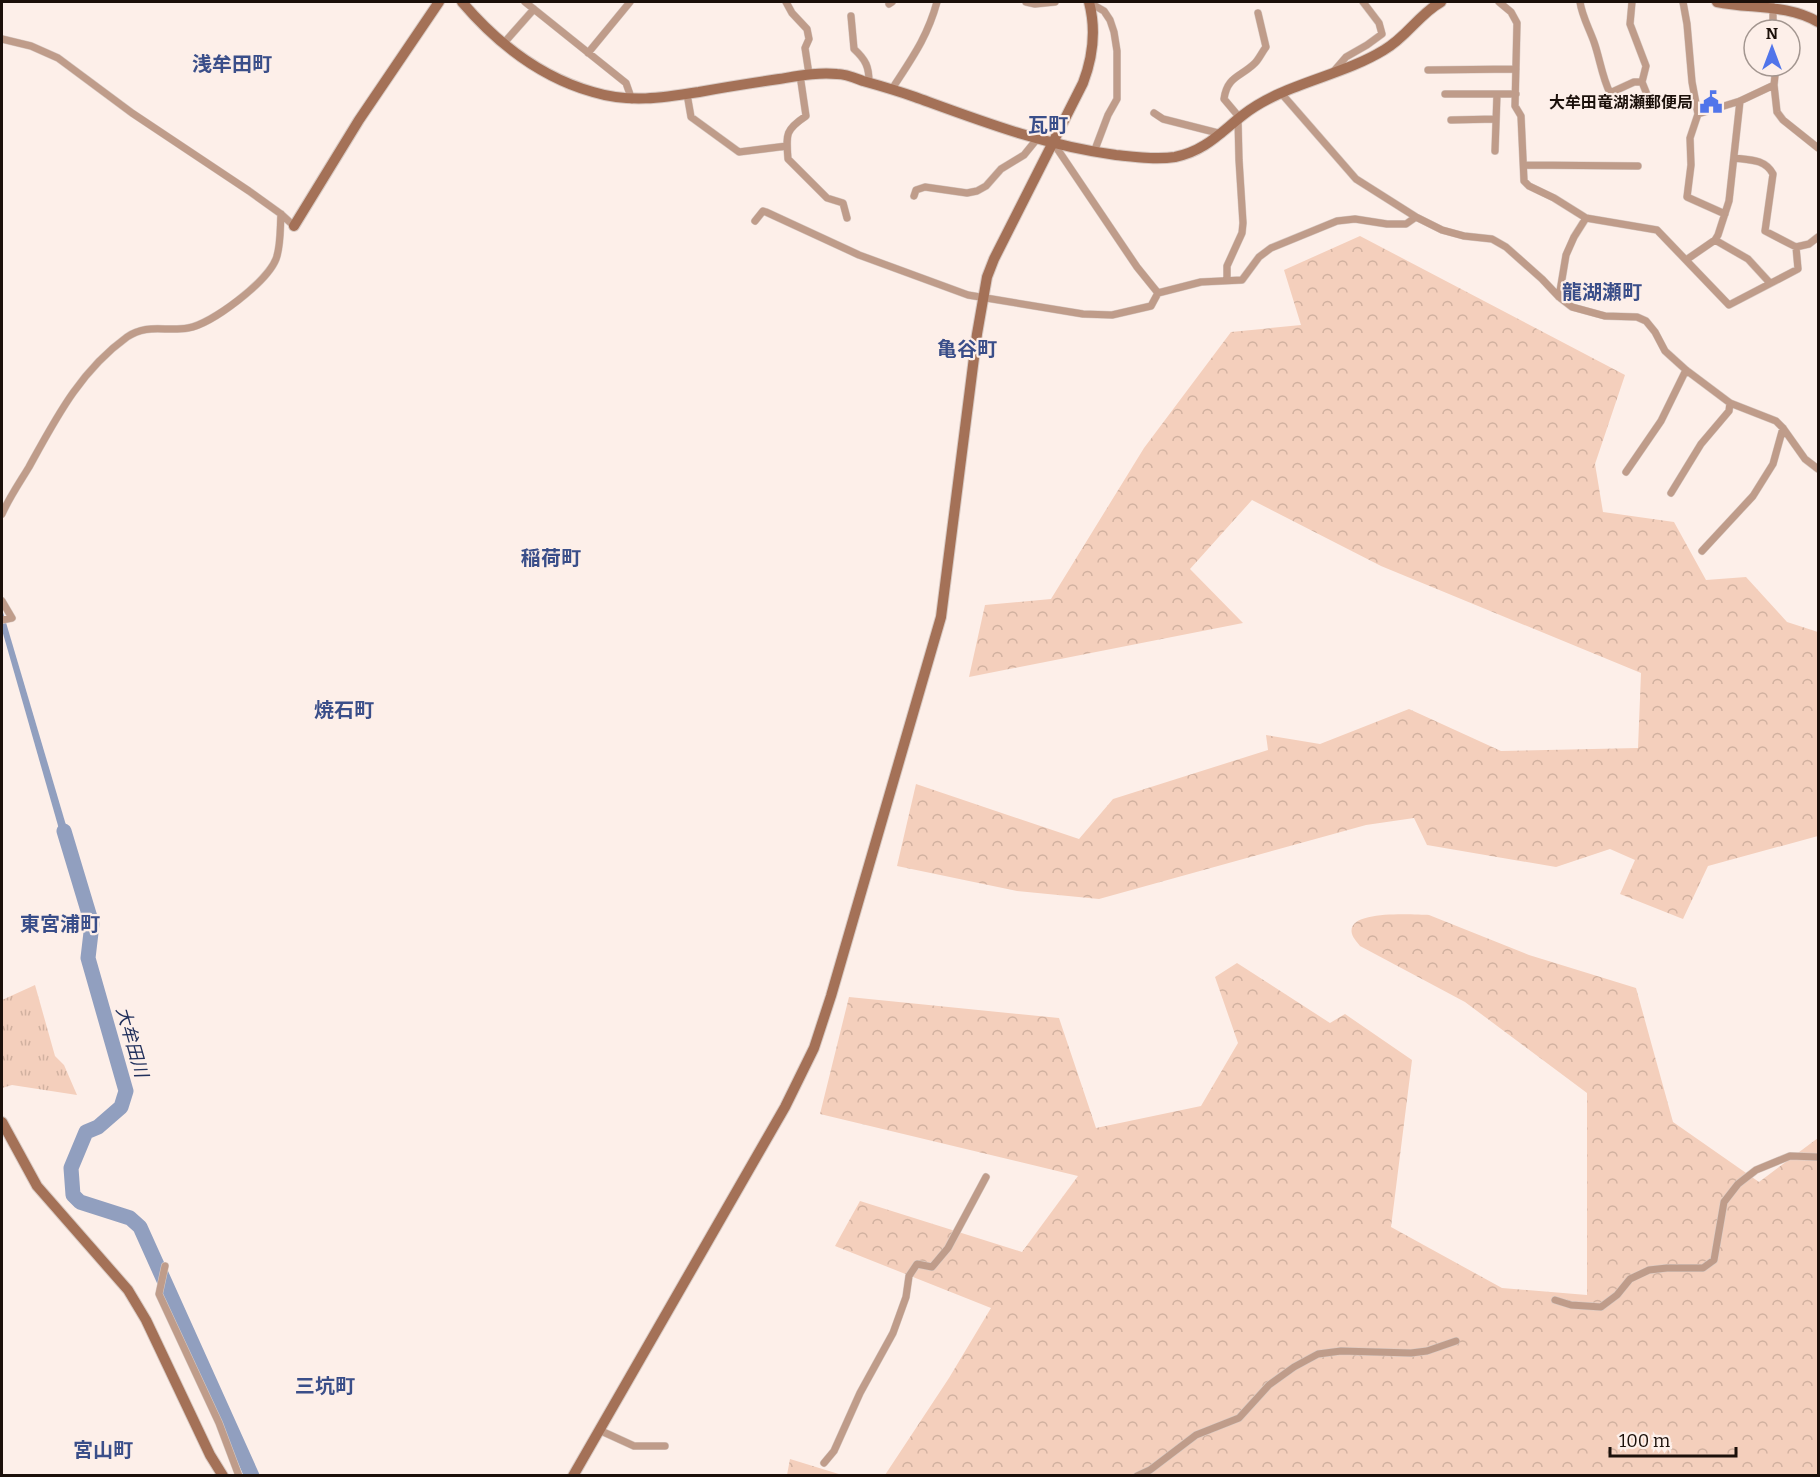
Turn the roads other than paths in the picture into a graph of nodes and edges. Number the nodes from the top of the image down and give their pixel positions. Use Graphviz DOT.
graph roads {
  1 [pos="439,2"];
  2 [pos="462,2"];
  3 [pos="525,2"];
  4 [pos="630,2"];
  5 [pos="786,2"];
  6 [pos="937,2"];
  7 [pos="1026,2"];
  8 [pos="1054,2"];
  9 [pos="1089,2"];
  10 [pos="1364,2"];
  11 [pos="1441,2"];
  12 [pos="1499,2"];
  13 [pos="1580,2"];
  14 [pos="1632,2"];
  15 [pos="1683,2"];
  16 [pos="1717,2"];
  17 [pos="1772,5"];
  18 [pos="534,9"];
  19 [pos="1258,13"];
  20 [pos="851,16"];
  21 [pos="1818,22"];
  22 [pos="2,39"];
  23 [pos="502,44"];
  24 [pos="588,53"];
  25 [pos="1516,69"];
  26 [pos="1428,70"];
  27 [pos="1331,74"];
  28 [pos="804,75"];
  29 [pos="1775,78"];
  30 [pos="869,82"];
  31 [pos="1642,82"];
  32 [pos="1774,85"];
  33 [pos="892,89"];
  34 [pos="1281,93"];
  35 [pos="687,94"];
  36 [pos="1445,94"];
  37 [pos="1497,94"];
  38 [pos="1516,94"];
  39 [pos="632,100"];
  40 [pos="1740,101"];
  41 [pos="1650,102"];
  42 [pos="1154,113"];
  43 [pos="1698,114"];
  44 [pos="1239,119"];
  45 [pos="1496,119"];
  46 [pos="1451,120"];
  47 [pos="1222,134"];
  48 [pos="1037,139"];
  49 [pos="1054,144"];
  50 [pos="787,146"];
  51 [pos="1818,148"];
  52 [pos="1495,151"];
  53 [pos="1094,152"];
  54 [pos="1734,158"];
  55 [pos="1524,165"];
  56 [pos="1638,166"];
  57 [pos="914,196"];
  58 [pos="281,214"];
  59 [pos="1725,214"];
  60 [pos="1416,217"];
  61 [pos="847,218"];
  62 [pos="1586,218"];
  63 [pos="755,221"];
  64 [pos="294,226"];
  65 [pos="1818,237"];
  66 [pos="1714,240"];
  67 [pos="1796,247"];
  68 [pos="1686,260"];
  69 [pos="1227,280"];
  70 [pos="1770,283"];
  71 [pos="1158,292"];
  72 [pos="1559,297"];
  73 [pos="983,298"];
  74 [pos="1686,370"];
  75 [pos="1730,403"];
  76 [pos="1783,428"];
  77 [pos="1818,469"];
  78 [pos="1626,472"];
  79 [pos="1671,493"];
  80 [pos="2,514"];
  81 [pos="1702,551"];
  82 [pos="2,601"];
  83 [pos="2,620"];
  84 [pos="2,1122"];
  85 [pos="1818,1157"];
  86 [pos="986,1177"];
  87 [pos="165,1266"];
  88 [pos="1555,1300"];
  89 [pos="1455,1341"];
  90 [pos="599,1430"];
  91 [pos="665,1446"];
  92 [pos="824,1463"];
  93 [pos="223,1476"];
  94 [pos="239,1476"];
  95 [pos="573,1476"];
  96 [pos="1137,1476"];
  1 -- 64 [label="street"];
  2 -- 23 [label="street"];
  3 -- 18 [label="street"];
  4 -- 24 [label="street"];
  5 -- 28 [label="street"];
  6 -- 33 [label="street"];
  7 -- 8 [label="street"];
  9 -- 49 [label="street"];
  9 -- 53 [label="street"];
  10 -- 27 [label="street"];
  11 -- 27 [label="street"];
  12 -- 25 [label="street"];
  13 -- 31 [label="street"];
  14 -- 31 [label="street"];
  15 -- 43 [label="street"];
  16 -- 17 [label="street"];
  17 -- 21 [label="street"];
  18 -- 23 [label="street"];
  18 -- 24 [label="street"];
  19 -- 44 [label="street"];
  20 -- 30 [label="street"];
  22 -- 58 [label="street"];
  23 -- 39 [label="street"];
  24 -- 39 [label="street"];
  25 -- 26 [label="street"];
  25 -- 38 [label="street"];
  27 -- 34 [label="street"];
  28 -- 30 [label="street"];
  28 -- 35 [label="street"];
  28 -- 50 [label="street"];
  29 -- 32 [label="street"];
  30 -- 33 [label="street"];
  31 -- 41 [label="street"];
  32 -- 40 [label="street"];
  32 -- 51 [label="street"];
  33 -- 48 [label="street"];
  34 -- 44 [label="street"];
  34 -- 60 [label="street"];
  35 -- 39 [label="street"];
  35 -- 50 [label="street"];
  36 -- 37 [label="street"];
  37 -- 38 [label="street"];
  37 -- 45 [label="street"];
  38 -- 55 [label="street"];
  40 -- 43 [label="street"];
  40 -- 54 [label="street"];
  42 -- 47 [label="street"];
  43 -- 59 [label="street"];
  44 -- 47 [label="street"];
  44 -- 69 [label="street"];
  45 -- 46 [label="street"];
  45 -- 52 [label="street"];
  47 -- 53 [label="street"];
  48 -- 49 [label="street"];
  48 -- 57 [label="street"];
  49 -- 53 [label="street"];
  49 -- 71 [label="street"];
  49 -- 73 [label="street"];
  50 -- 61 [label="street"];
  54 -- 59 [label="street"];
  54 -- 67 [label="street"];
  55 -- 56 [label="street"];
  55 -- 62 [label="street"];
  58 -- 64 [label="street"];
  58 -- 80 [label="street"];
  59 -- 66 [label="street"];
  60 -- 69 [label="street"];
  60 -- 72 [label="street"];
  62 -- 68 [label="street"];
  62 -- 72 [label="street"];
  63 -- 73 [label="street"];
  65 -- 67 [label="street"];
  66 -- 68 [label="street"];
  66 -- 70 [label="street"];
  67 -- 70 [label="street"];
  68 -- 70 [label="street"];
  69 -- 71 [label="street"];
  71 -- 73 [label="street"];
  72 -- 74 [label="street"];
  73 -- 90 [label="street"];
  74 -- 75 [label="street"];
  74 -- 78 [label="street"];
  75 -- 76 [label="street"];
  75 -- 79 [label="street"];
  76 -- 77 [label="street"];
  76 -- 81 [label="street"];
  82 -- 83 [label="street"];
  84 -- 93 [label="street"];
  85 -- 88 [label="street"];
  86 -- 92 [label="street"];
  87 -- 94 [label="street"];
  89 -- 96 [label="street"];
  90 -- 91 [label="street"];
  90 -- 95 [label="street"];
}
